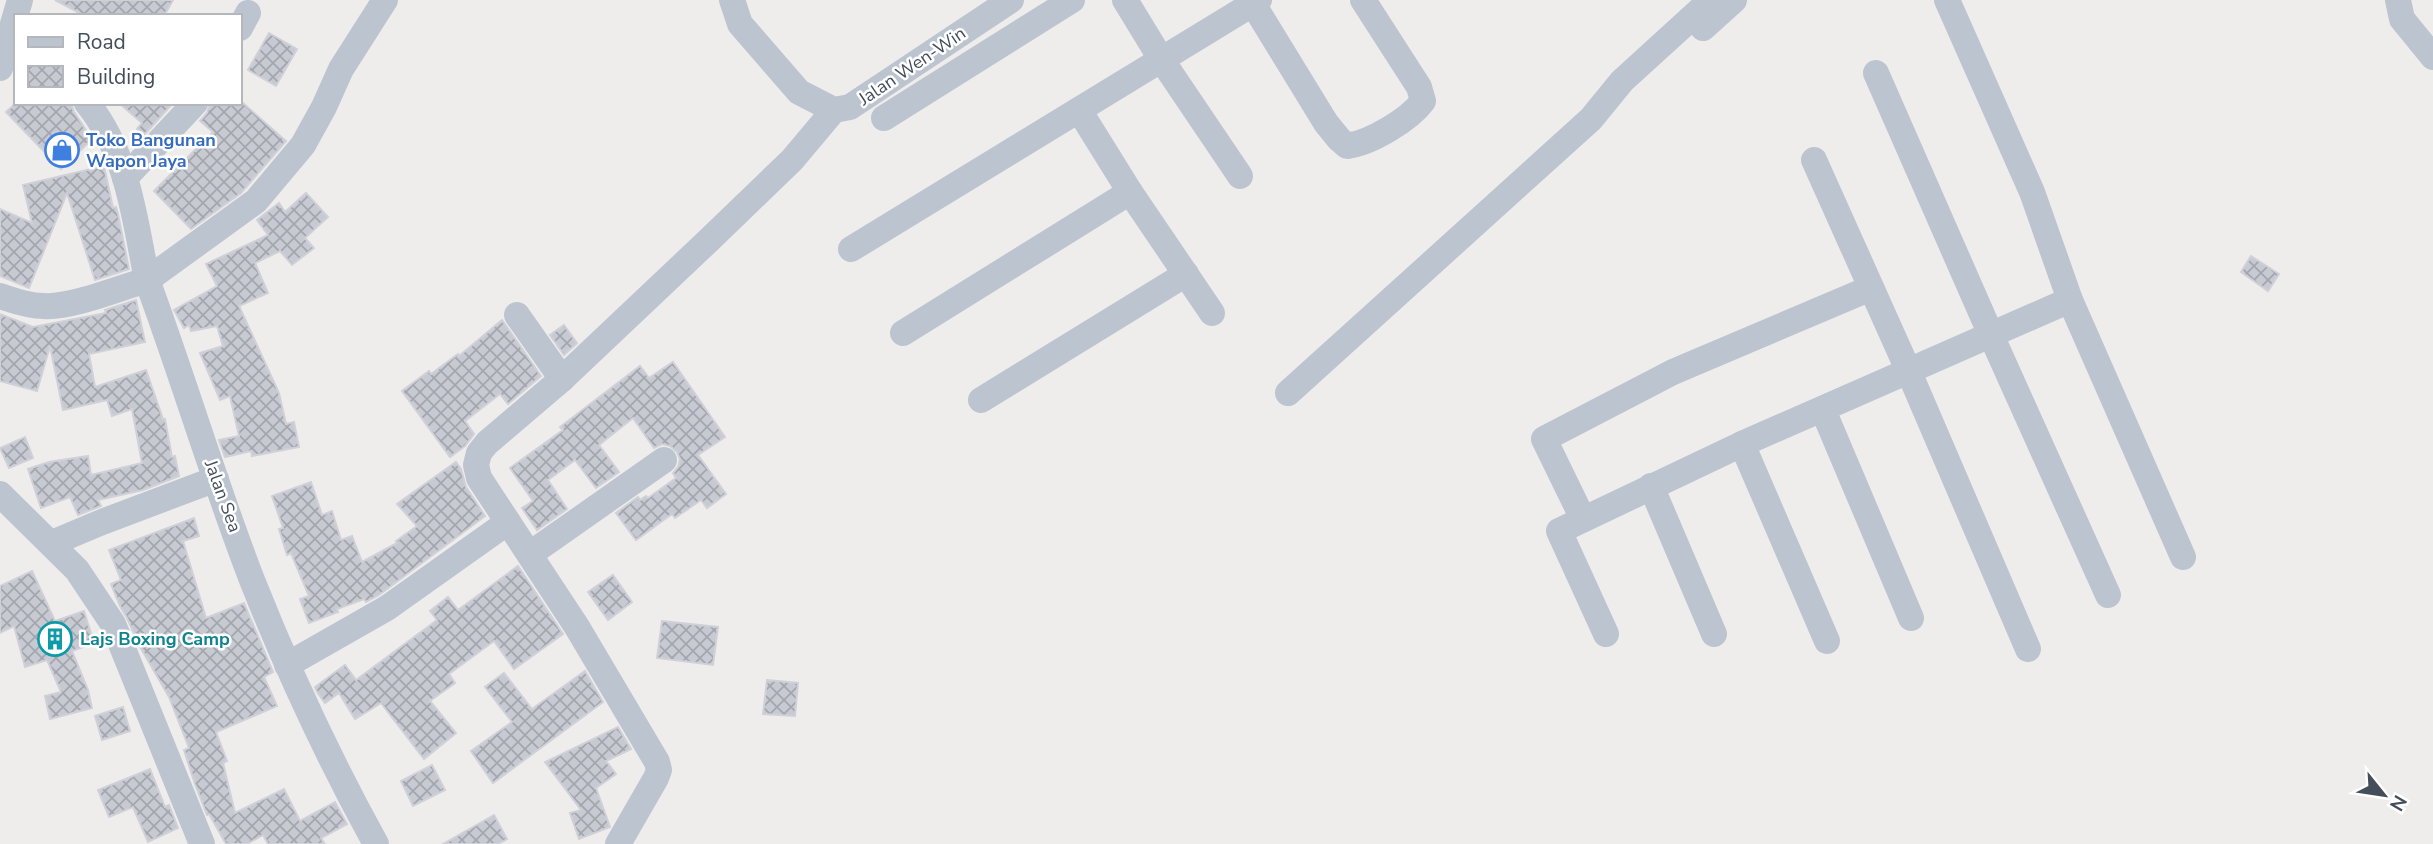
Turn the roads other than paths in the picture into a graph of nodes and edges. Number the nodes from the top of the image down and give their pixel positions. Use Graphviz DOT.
graph roads {
  1 [pos="386,0"];
  2 [pos="732,0"];
  3 [pos="1011,0"];
  4 [pos="1072,0"];
  5 [pos="1125,0"];
  6 [pos="1363,0"];
  7 [pos="1712,0"];
  8 [pos="1734,0"];
  9 [pos="1947,0"];
  10 [pos="2398,0"];
  11 [pos="1256,2"];
  12 [pos="14,30"];
  13 [pos="2433,57"];
  14 [pos="1161,59"];
  15 [pos="0,68"];
  16 [pos="1876,73"];
  17 [pos="89,105"];
  18 [pos="193,105"];
  19 [pos="834,110"];
  20 [pos="1079,110"];
  21 [pos="884,118"];
  22 [pos="1591,119"];
  23 [pos="1814,160"];
  24 [pos="1240,176"];
  25 [pos="125,178"];
  26 [pos="1130,192"];
  27 [pos="851,249"];
  28 [pos="1186,274"];
  29 [pos="147,280"];
  30 [pos="1871,288"];
  31 [pos="0,296"];
  32 [pos="2070,300"];
  33 [pos="1212,313"];
  34 [pos="517,315"];
  35 [pos="903,333"];
  36 [pos="1991,335"];
  37 [pos="1909,372"];
  38 [pos="562,379"];
  39 [pos="1288,393"];
  40 [pos="981,400"];
  41 [pos="1823,410"];
  42 [pos="1742,444"];
  43 [pos="664,460"];
  44 [pos="216,479"];
  45 [pos="1651,486"];
  46 [pos="0,494"];
  47 [pos="1583,519"];
  48 [pos="508,522"];
  49 [pos="52,543"];
  50 [pos="530,554"];
  51 [pos="2183,557"];
  52 [pos="2108,595"];
  53 [pos="1911,618"];
  54 [pos="1606,634"];
  55 [pos="1714,634"];
  56 [pos="1827,641"];
  57 [pos="2028,649"];
  58 [pos="287,665"];
  59 [pos="202,844"];
  60 [pos="376,844"];
  61 [pos="618,844"];
  1 -- 29 [label="street"];
  2 -- 19 [label="street"];
  3 -- 19 [label="street, Jalan Wen-Win"];
  4 -- 21 [label="street"];
  5 -- 14 [label="street"];
  6 -- 11 [label="street"];
  7 -- 22 [label="street"];
  8 -- 22 [label="street"];
  9 -- 32 [label="street"];
  10 -- 13 [label="street"];
  11 -- 14 [label="street"];
  12 -- 15 [label="street"];
  14 -- 20 [label="street"];
  14 -- 24 [label="street"];
  16 -- 36 [label="street"];
  17 -- 25 [label="street, Jalan Sea"];
  18 -- 25 [label="street"];
  19 -- 38 [label="street"];
  20 -- 26 [label="street"];
  20 -- 27 [label="street"];
  22 -- 39 [label="street"];
  23 -- 30 [label="street"];
  25 -- 29 [label="street, Jalan Sea"];
  26 -- 28 [label="street"];
  26 -- 35 [label="street"];
  28 -- 33 [label="street"];
  28 -- 40 [label="street"];
  29 -- 31 [label="street"];
  29 -- 44 [label="street, Jalan Sea"];
  30 -- 37 [label="street"];
  30 -- 47 [label="street"];
  32 -- 36 [label="street"];
  32 -- 51 [label="street"];
  34 -- 38 [label="street"];
  36 -- 37 [label="street"];
  36 -- 52 [label="street"];
  37 -- 41 [label="street"];
  37 -- 57 [label="street"];
  38 -- 48 [label="street"];
  41 -- 42 [label="street"];
  41 -- 53 [label="street"];
  42 -- 45 [label="street"];
  42 -- 56 [label="street"];
  43 -- 50 [label="street"];
  44 -- 49 [label="street"];
  44 -- 58 [label="street, Jalan Sea"];
  45 -- 47 [label="street"];
  45 -- 55 [label="street"];
  46 -- 49 [label="street"];
  47 -- 54 [label="street"];
  48 -- 50 [label="street"];
  48 -- 58 [label="street"];
  49 -- 59 [label="street"];
  50 -- 61 [label="street"];
  58 -- 60 [label="street, Jalan Sea"];
}
